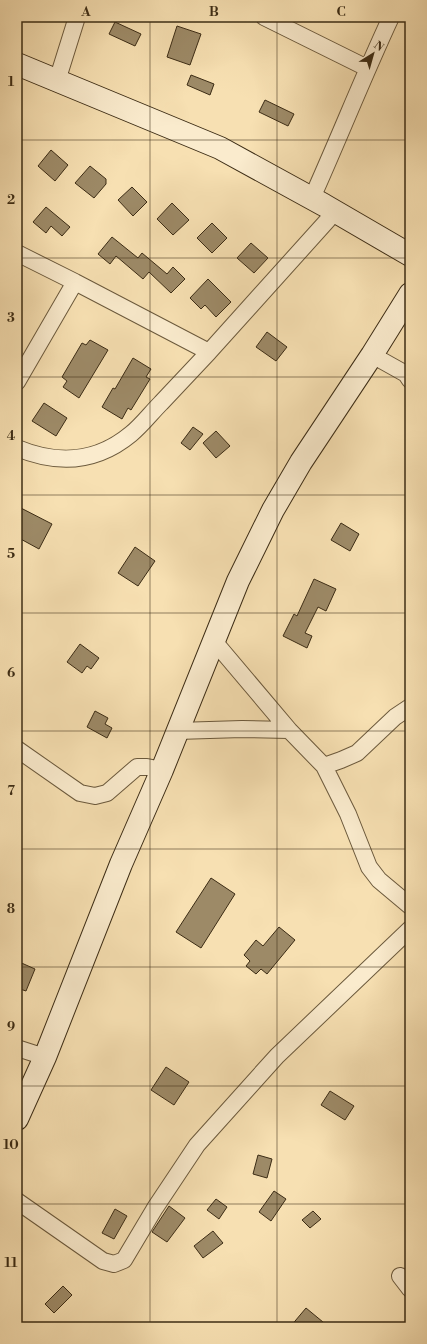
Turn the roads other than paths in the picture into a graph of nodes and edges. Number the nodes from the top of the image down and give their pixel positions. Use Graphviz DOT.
graph roads {
  1 [pos="77,17"];
  2 [pos="264,17"];
  3 [pos="391,17"];
  4 [pos="17,64"];
  5 [pos="367,68"];
  6 [pos="57,82"];
  7 [pos="312,198"];
  8 [pos="335,212"];
  9 [pos="17,253"];
  10 [pos="410,255"];
  11 [pos="74,282"];
  12 [pos="410,294"];
  13 [pos="209,352"];
  14 [pos="372,355"];
  15 [pos="409,375"];
  16 [pos="17,382"];
  17 [pos="17,448"];
  18 [pos="213,640"];
  19 [pos="410,707"];
  20 [pos="289,730"];
  21 [pos="177,731"];
  22 [pos="17,749"];
  23 [pos="324,766"];
  24 [pos="162,770"];
  25 [pos="410,906"];
  26 [pos="410,929"];
  27 [pos="17,1048"];
  28 [pos="45,1057"];
  29 [pos="17,1119"];
  30 [pos="17,1201"];
  31 [pos="400,1276"];
  32 [pos="410,1288"];
  1 -- 6 [label="street"];
  2 -- 5 [label="street"];
  3 -- 5 [label="street"];
  4 -- 6 [label="street"];
  5 -- 7 [label="street"];
  6 -- 7 [label="street"];
  7 -- 8 [label="street"];
  8 -- 10 [label="street"];
  8 -- 13 [label="street"];
  9 -- 11 [label="street"];
  11 -- 13 [label="street"];
  11 -- 16 [label="street"];
  12 -- 14 [label="street"];
  13 -- 17 [label="street"];
  14 -- 15 [label="street"];
  14 -- 18 [label="street"];
  18 -- 20 [label="street"];
  18 -- 21 [label="street"];
  19 -- 23 [label="street"];
  20 -- 21 [label="street"];
  20 -- 23 [label="street"];
  21 -- 24 [label="street"];
  22 -- 24 [label="street"];
  23 -- 25 [label="street"];
  24 -- 28 [label="street"];
  26 -- 30 [label="street"];
  27 -- 28 [label="street"];
  28 -- 29 [label="street"];
  31 -- 32 [label="street"];
}
